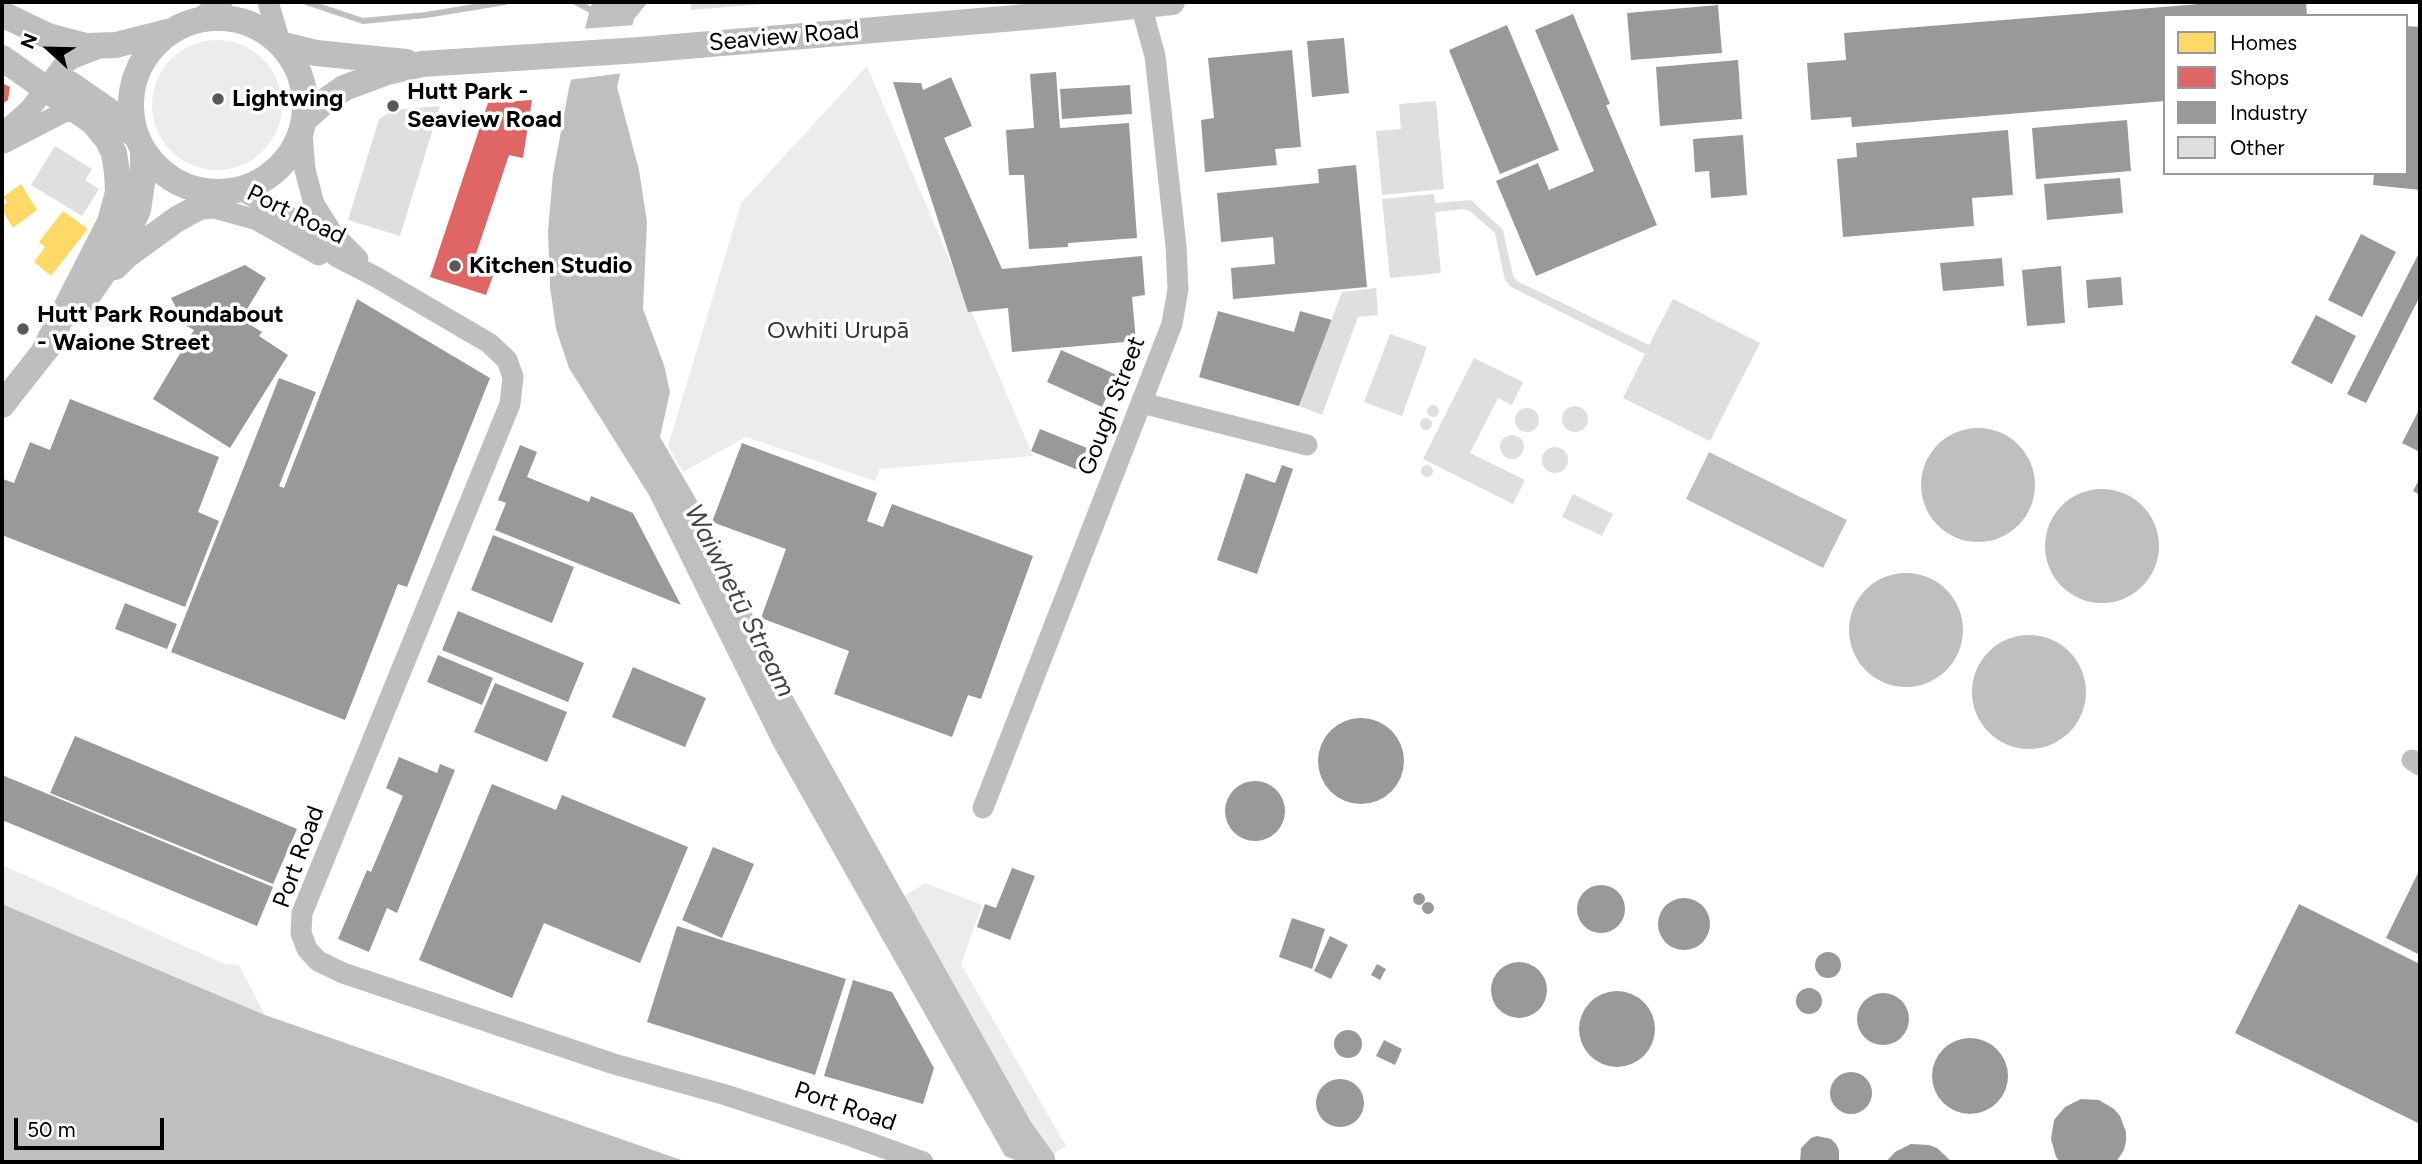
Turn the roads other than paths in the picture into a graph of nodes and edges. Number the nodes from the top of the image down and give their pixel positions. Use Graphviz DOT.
graph roads {
  1 [pos="222,2"];
  2 [pos="268,2"];
  3 [pos="1172,2"];
  4 [pos="1144,4"];
  5 [pos="2,14"];
  6 [pos="197,20"];
  7 [pos="172,31"];
  8 [pos="281,44"];
  9 [pos="104,46"];
  10 [pos="2,47"];
  11 [pos="2,58"];
  12 [pos="422,64"];
  13 [pos="49,81"];
  14 [pos="88,118"];
  15 [pos="303,125"];
  16 [pos="2,134"];
  17 [pos="140,143"];
  18 [pos="2,145"];
  19 [pos="233,191"];
  20 [pos="191,211"];
  21 [pos="376,277"];
  22 [pos="96,285"];
  23 [pos="43,353"];
  24 [pos="1142,403"];
  25 [pos="2,405"];
  26 [pos="1307,445"];
  27 [pos="983,808"];
  28 [pos="923,1162"];
  1 -- 6 [label="street"];
  2 -- 8 [label="street"];
  3 -- 4 [label="main road, Seaview Road"];
  4 -- 12 [label="main road, Seaview Road"];
  4 -- 24 [label="street, Gough Street"];
  5 -- 9 [label="main road"];
  6 -- 7 [label="main road"];
  6 -- 8 [label="main road"];
  7 -- 9 [label="main road"];
  7 -- 17 [label="main road"];
  8 -- 12 [label="main road, Seaview Road"];
  8 -- 15 [label="main road"];
  9 -- 13 [label="street"];
  10 -- 13 [label="main road"];
  11 -- 13 [label="main road"];
  12 -- 15 [label="main road, Seaview Road"];
  13 -- 14 [label="main road"];
  13 -- 16 [label="street"];
  13 -- 17 [label="main road"];
  14 -- 18 [label="street"];
  14 -- 23 [label="main road"];
  15 -- 19 [label="main road"];
  15 -- 21 [label="street, Port Road"];
  17 -- 19 [label="main road"];
  17 -- 22 [label="main road"];
  19 -- 20 [label="main road"];
  19 -- 21 [label="street, Port Road"];
  20 -- 21 [label="street, Port Road"];
  20 -- 22 [label="main road"];
  21 -- 28 [label="street, Port Road"];
  22 -- 23 [label="main road"];
  23 -- 25 [label="main road"];
  24 -- 26 [label="street"];
  24 -- 27 [label="street, Gough Street"];
}
